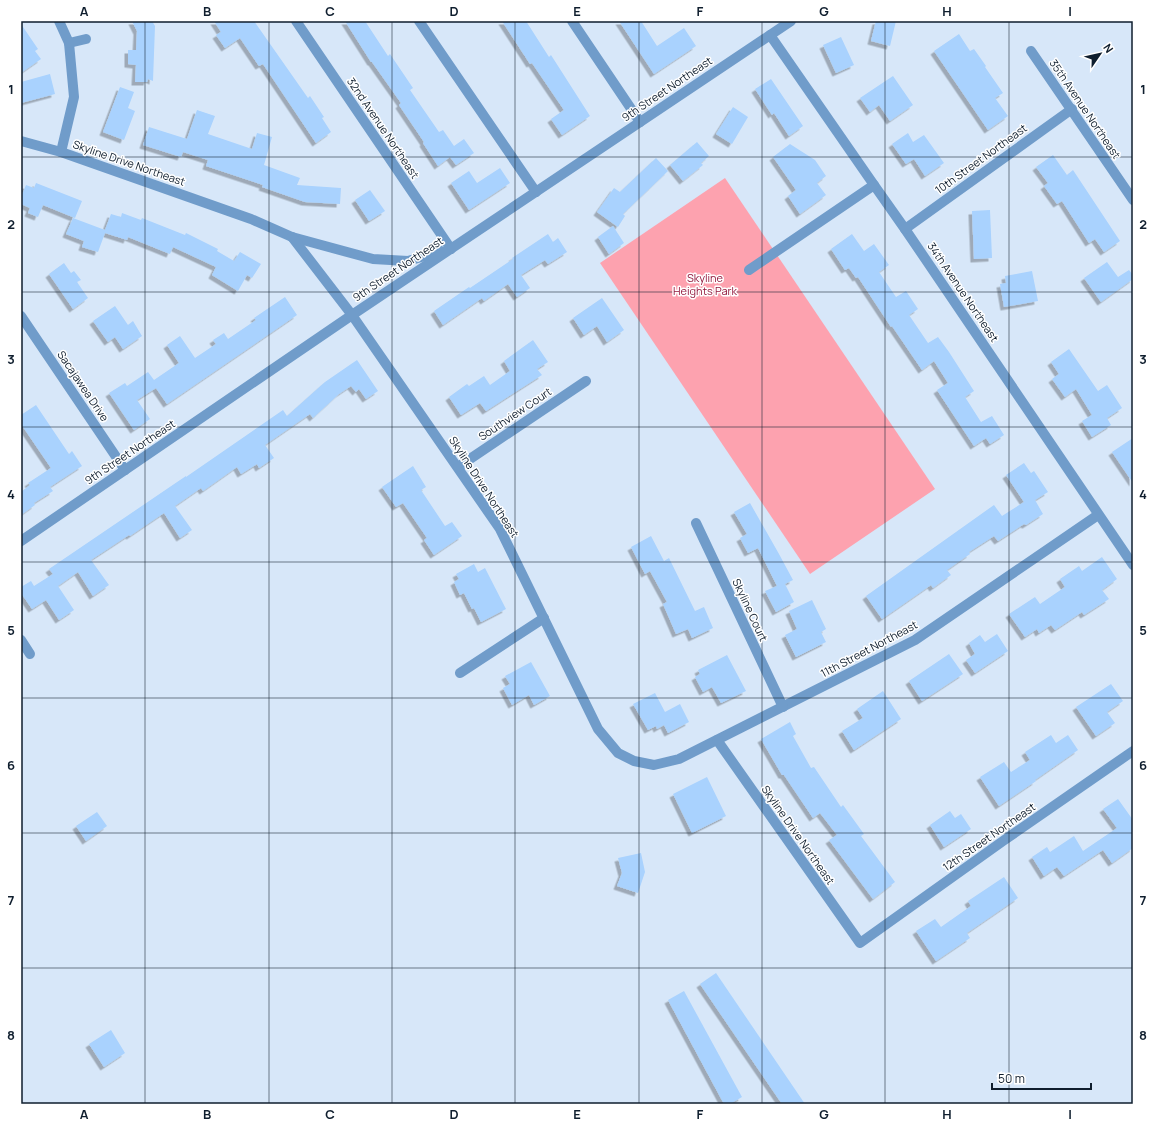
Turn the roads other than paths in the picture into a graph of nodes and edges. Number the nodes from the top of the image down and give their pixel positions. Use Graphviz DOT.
graph roads {
  1 [pos="59,21"];
  2 [pos="296,21"];
  3 [pos="419,21"];
  4 [pos="572,21"];
  5 [pos="791,21"];
  6 [pos="770,35"];
  7 [pos="86,39"];
  8 [pos="70,43"];
  9 [pos="1031,51"];
  10 [pos="1072,109"];
  11 [pos="640,122"];
  12 [pos="21,141"];
  13 [pos="61,152"];
  14 [pos="874,185"];
  15 [pos="536,192"];
  16 [pos="1133,200"];
  17 [pos="905,229"];
  18 [pos="292,237"];
  19 [pos="451,249"];
  20 [pos="749,270"];
  21 [pos="352,315"];
  22 [pos="21,316"];
  23 [pos="586,380"];
  24 [pos="458,467"];
  25 [pos="125,470"];
  26 [pos="1098,515"];
  27 [pos="696,523"];
  28 [pos="21,541"];
  29 [pos="1133,565"];
  30 [pos="544,618"];
  31 [pos="21,640"];
  32 [pos="30,654"];
  33 [pos="460,673"];
  34 [pos="783,707"];
  35 [pos="717,740"];
  36 [pos="1133,751"];
  37 [pos="634,761"];
  38 [pos="860,943"];
  1 -- 8 [label="street, Skyline Drive Northeast"];
  2 -- 19 [label="street, 32nd Avenue Northeast"];
  3 -- 15 [label="street"];
  4 -- 11 [label="street"];
  5 -- 6 [label="street, 9th Street Northeast"];
  6 -- 11 [label="street, 9th Street Northeast"];
  6 -- 14 [label="street, 34th Avenue Northeast"];
  7 -- 8 [label="street"];
  8 -- 13 [label="street, Skyline Drive Northeast"];
  9 -- 10 [label="street, 35th Avenue Northeast"];
  10 -- 16 [label="street, 35th Avenue Northeast"];
  10 -- 17 [label="street, 10th Street Northeast"];
  11 -- 15 [label="street, 9th Street Northeast"];
  12 -- 13 [label="street"];
  13 -- 18 [label="street, Skyline Drive Northeast"];
  14 -- 17 [label="street, 34th Avenue Northeast"];
  14 -- 20 [label="street"];
  15 -- 19 [label="street, 9th Street Northeast"];
  17 -- 26 [label="street, 34th Avenue Northeast"];
  18 -- 19 [label="street, Skyline Drive Northeast"];
  18 -- 21 [label="street, Skyline Drive Northeast"];
  19 -- 21 [label="street, 9th Street Northeast"];
  21 -- 24 [label="street, Skyline Drive Northeast"];
  21 -- 25 [label="street, 9th Street Northeast"];
  22 -- 25 [label="street, Sacajawea Drive"];
  23 -- 24 [label="street, Southview Court"];
  24 -- 30 [label="street, Skyline Drive Northeast"];
  25 -- 28 [label="street, 9th Street Northeast"];
  26 -- 29 [label="street, 34th Avenue Northeast"];
  26 -- 34 [label="street, 11th Street Northeast"];
  27 -- 34 [label="street, Skyline Court"];
  30 -- 33 [label="street"];
  30 -- 37 [label="street, Skyline Drive Northeast"];
  31 -- 32 [label="street"];
  34 -- 35 [label="street, 11th Street Northeast"];
  35 -- 37 [label="street, 11th Street Northeast"];
  35 -- 38 [label="street, Skyline Drive Northeast"];
  36 -- 38 [label="street, 12th Street Northeast"];
}
